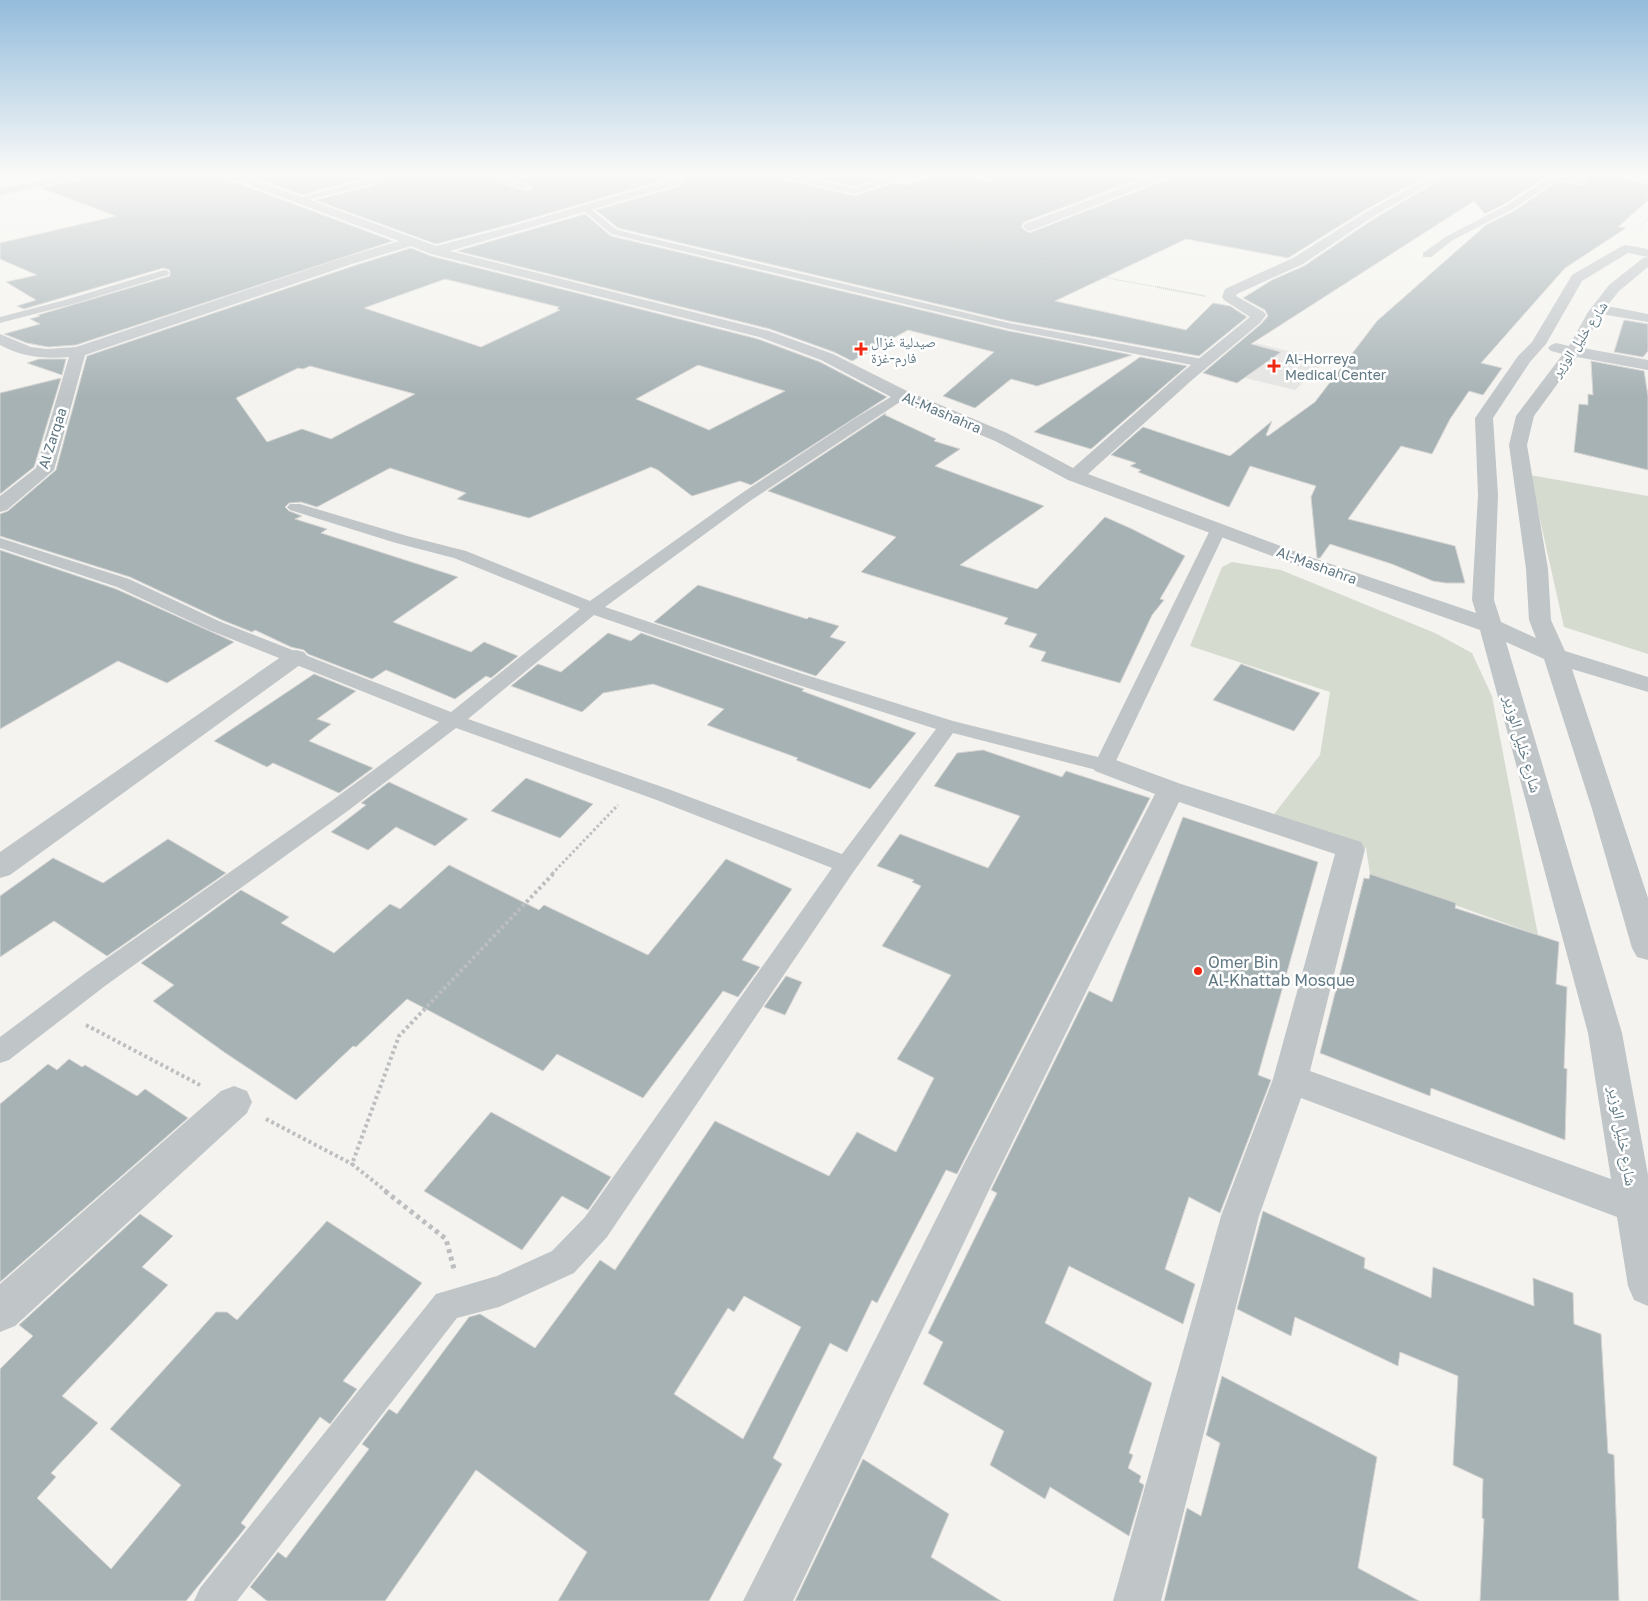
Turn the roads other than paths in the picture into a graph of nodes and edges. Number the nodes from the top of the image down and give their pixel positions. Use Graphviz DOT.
graph roads {
  1 [pos="391,248"];
  2 [pos="429,248"];
  3 [pos="445,248"];
  4 [pos="680,248"];
  5 [pos="1317,248"];
  6 [pos="1437,248"];
  7 [pos="436,250"];
  8 [pos="1637,251"];
  9 [pos="1427,255"];
  10 [pos="1648,261"];
  11 [pos="164,274"];
  12 [pos="1598,309"];
  13 [pos="1648,318"];
  14 [pos="0,320"];
  15 [pos="0,338"];
  16 [pos="1538,344"];
  17 [pos="1572,351"];
  18 [pos="78,352"];
  19 [pos="1202,364"];
  20 [pos="1648,365"];
  21 [pos="901,394"];
  22 [pos="1075,476"];
  23 [pos="0,506"];
  24 [pos="295,507"];
  25 [pos="1219,528"];
  26 [pos="0,543"];
  27 [pos="592,608"];
  28 [pos="1490,626"];
  29 [pos="1555,655"];
  30 [pos="296,657"];
  31 [pos="1648,685"];
  32 [pos="452,720"];
  33 [pos="948,726"];
  34 [pos="1104,765"];
  35 [pos="1171,790"];
  36 [pos="846,865"];
  37 [pos="0,867"];
  38 [pos="1648,948"];
  39 [pos="0,1052"];
  40 [pos="1290,1079"];
  41 [pos="234,1102"];
  42 [pos="1634,1205"];
  43 [pos="1648,1286"];
  44 [pos="0,1311"];
  45 [pos="213,1601"];
  46 [pos="767,1601"];
  47 [pos="1137,1601"];
  1 -- 18 [label="street"];
  2 -- 7 [label="street, Al-Mashahra"];
  3 -- 7 [label="street"];
  4 -- 19 [label="lane"];
  5 -- 19 [label="street"];
  6 -- 9 [label="lane"];
  7 -- 21 [label="street, Al-Mashahra"];
  8 -- 16 [label="street, شارع خليل الوزير"];
  10 -- 12 [label="street, شارع خليل الوزير"];
  11 -- 14 [label="lane"];
  12 -- 13 [label="street"];
  12 -- 17 [label="street, شارع خليل الوزير"];
  15 -- 18 [label="street"];
  16 -- 17 [label="street"];
  16 -- 28 [label="street, شارع خليل الوزير"];
  17 -- 20 [label="street"];
  17 -- 29 [label="street, شارع خليل الوزير"];
  18 -- 23 [label="street, Al Zarqaa"];
  19 -- 22 [label="street"];
  21 -- 22 [label="street, Al-Mashahra"];
  21 -- 27 [label="lane"];
  22 -- 25 [label="street, Al-Mashahra"];
  24 -- 27 [label="lane"];
  25 -- 28 [label="street, Al-Mashahra"];
  25 -- 34 [label="lane"];
  26 -- 30 [label="lane"];
  27 -- 32 [label="lane"];
  27 -- 33 [label="lane"];
  28 -- 29 [label="street, Al-Mashahra"];
  28 -- 42 [label="street, شارع خليل الوزير"];
  29 -- 31 [label="street, Al-Mashahra"];
  29 -- 38 [label="street, شارع خليل الوزير"];
  30 -- 32 [label="lane"];
  30 -- 37 [label="street"];
  32 -- 36 [label="lane"];
  32 -- 39 [label="lane"];
  33 -- 34 [label="lane"];
  33 -- 36 [label="lane"];
  34 -- 35 [label="street"];
  35 -- 40 [label="street"];
  35 -- 46 [label="street"];
  36 -- 45 [label="lane"];
  40 -- 42 [label="street"];
  40 -- 47 [label="street"];
  41 -- 44 [label="street"];
  42 -- 43 [label="street, شارع خليل الوزير"];
}
